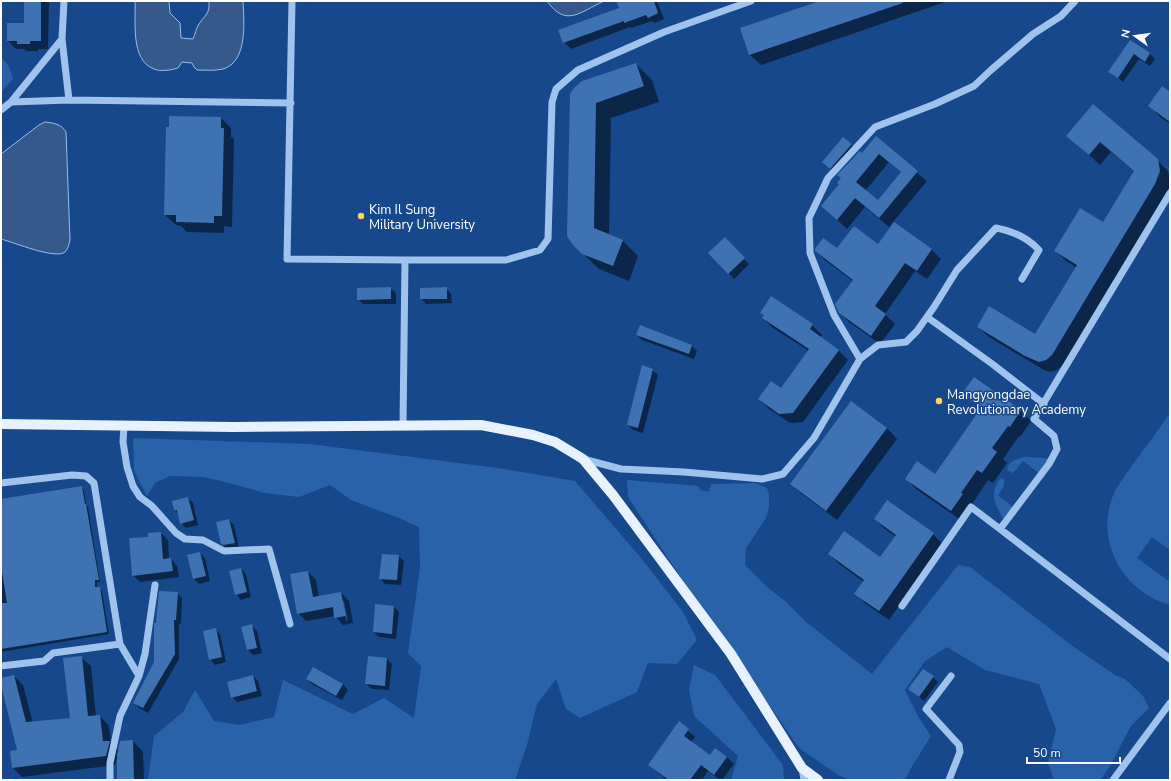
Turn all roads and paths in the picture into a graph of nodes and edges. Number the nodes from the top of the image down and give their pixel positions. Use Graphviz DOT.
graph roads {
  1 [pos="64,1"];
  2 [pos="292,1"];
  3 [pos="751,1"];
  4 [pos="1075,1"];
  5 [pos="62,39"];
  6 [pos="69,100"];
  7 [pos="10,102"];
  8 [pos="291,103"];
  9 [pos="1,110"];
  10 [pos="1170,193"];
  11 [pos="406,260"];
  12 [pos="1022,279"];
  13 [pos="927,317"];
  14 [pos="860,359"];
  15 [pos="1044,404"];
  16 [pos="1,424"];
  17 [pos="124,425"];
  18 [pos="403,425"];
  19 [pos="583,459"];
  20 [pos="1,483"];
  21 [pos="1000,529"];
  22 [pos="155,585"];
  23 [pos="902,606"];
  24 [pos="290,624"];
  25 [pos="120,644"];
  26 [pos="1170,659"];
  27 [pos="1,666"];
  28 [pos="139,676"];
  29 [pos="951,676"];
  30 [pos="1170,703"];
  31 [pos="802,768"];
  32 [pos="110,780"];
  33 [pos="804,780"];
  34 [pos="818,780"];
  35 [pos="949,780"];
  36 [pos="1114,780"];
  1 -- 5 [label="street"];
  2 -- 8 [label="street"];
  3 -- 11 [label="street"];
  4 -- 14 [label="street"];
  5 -- 6 [label="street"];
  5 -- 7 [label="street"];
  6 -- 7 [label="street"];
  6 -- 8 [label="street"];
  7 -- 9 [label="street"];
  8 -- 11 [label="street"];
  10 -- 15 [label="street"];
  11 -- 18 [label="street"];
  12 -- 13 [label="street"];
  13 -- 14 [label="street"];
  13 -- 15 [label="street"];
  14 -- 19 [label="street"];
  15 -- 21 [label="street"];
  16 -- 17 [label="main road"];
  17 -- 18 [label="main road"];
  17 -- 24 [label="street"];
  18 -- 19 [label="main road"];
  19 -- 31 [label="main road"];
  20 -- 25 [label="street"];
  21 -- 23 [label="street"];
  21 -- 26 [label="street"];
  22 -- 28 [label="street"];
  25 -- 27 [label="street"];
  25 -- 28 [label="street"];
  28 -- 32 [label="street"];
  29 -- 35 [label="street"];
  30 -- 36 [label="street"];
  31 -- 33 [label="street"];
  31 -- 34 [label="main road"];
}
